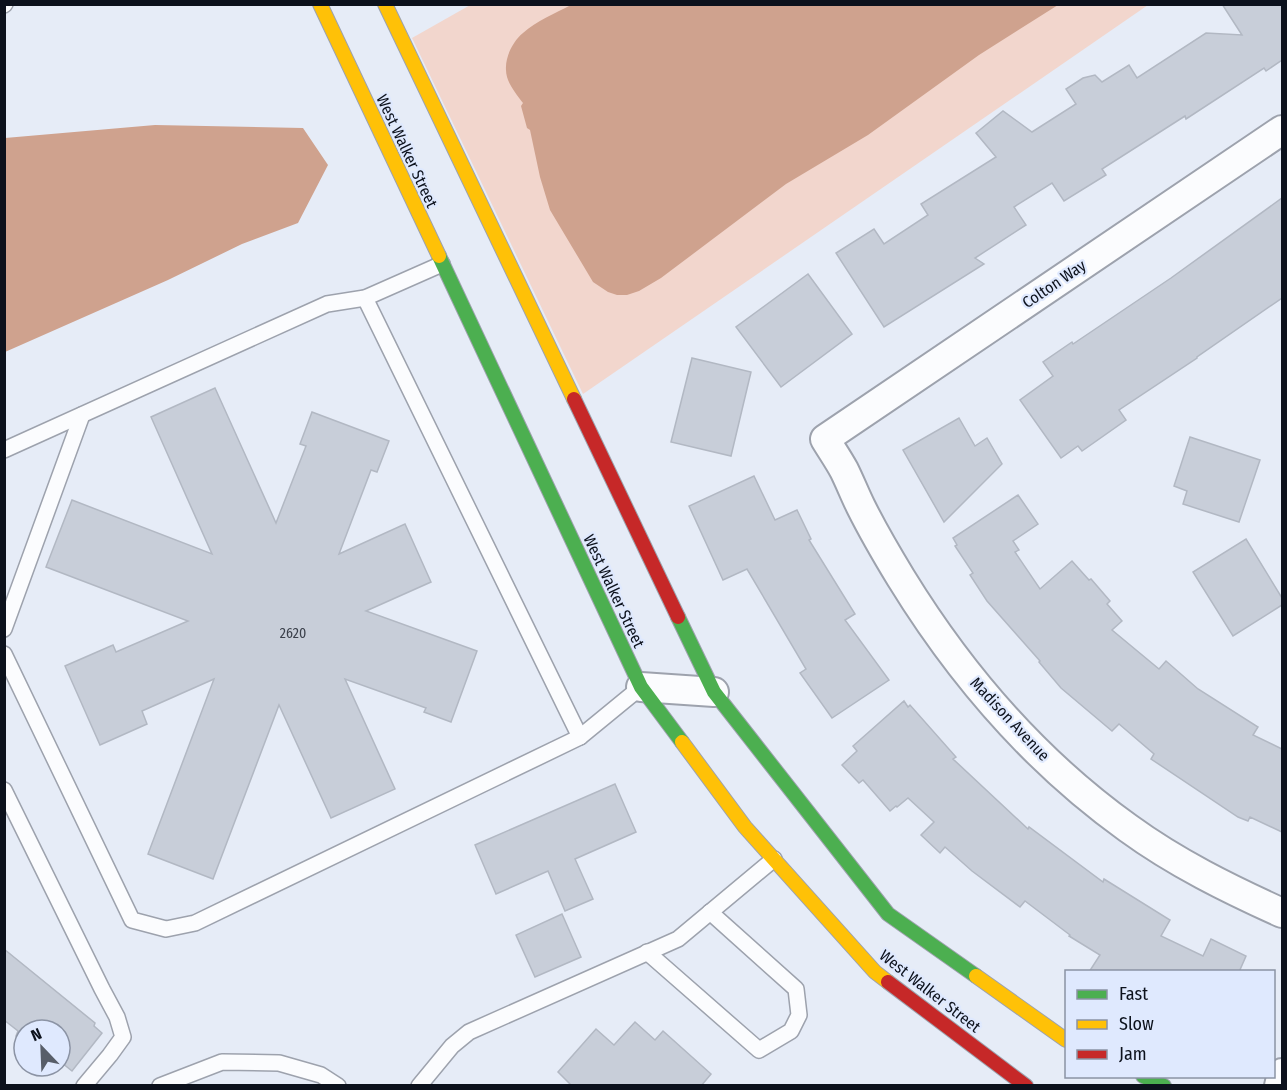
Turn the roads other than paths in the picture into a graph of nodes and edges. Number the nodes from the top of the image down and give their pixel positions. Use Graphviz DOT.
graph roads {
  1 [pos="320,4"];
  2 [pos="385,4"];
  3 [pos="1282,130"];
  4 [pos="442,264"];
  5 [pos="365,298"];
  6 [pos="82,415"];
  7 [pos="825,439"];
  8 [pos="4,450"];
  9 [pos="4,629"];
  10 [pos="4,654"];
  11 [pos="641,687"];
  12 [pos="714,692"];
  13 [pos="580,737"];
  14 [pos="4,790"];
  15 [pos="774,859"];
  16 [pos="710,912"];
  17 [pos="1282,913"];
  18 [pos="647,952"];
  19 [pos="1065,1039"];
  20 [pos="1282,1073"];
  21 [pos="1145,1078"];
  22 [pos="84,1086"];
  23 [pos="160,1086"];
  24 [pos="338,1086"];
  25 [pos="419,1086"];
  26 [pos="1026,1086"];
  27 [pos="1164,1086"];
  28 [pos="1279,1086"];
  1 -- 4 [label="street, West Walker Street"];
  2 -- 12 [label="street"];
  3 -- 7 [label="street, Colton Way"];
  4 -- 5 [label="lane"];
  4 -- 11 [label="street, West Walker Street"];
  5 -- 6 [label="lane"];
  5 -- 13 [label="lane"];
  6 -- 8 [label="lane"];
  6 -- 9 [label="lane"];
  7 -- 17 [label="street, Madison Avenue"];
  10 -- 13 [label="lane"];
  11 -- 12 [label="street"];
  11 -- 13 [label="lane"];
  11 -- 15 [label="street, West Walker Street"];
  12 -- 19 [label="street"];
  14 -- 22 [label="lane"];
  15 -- 16 [label="lane"];
  15 -- 26 [label="street, West Walker Street"];
  16 -- 18 [label="lane"];
  16 -- 18 [label="lane"];
  18 -- 25 [label="lane"];
  20 -- 28 [label="street"];
  21 -- 27 [label="street"];
  23 -- 24 [label="lane"];
}
